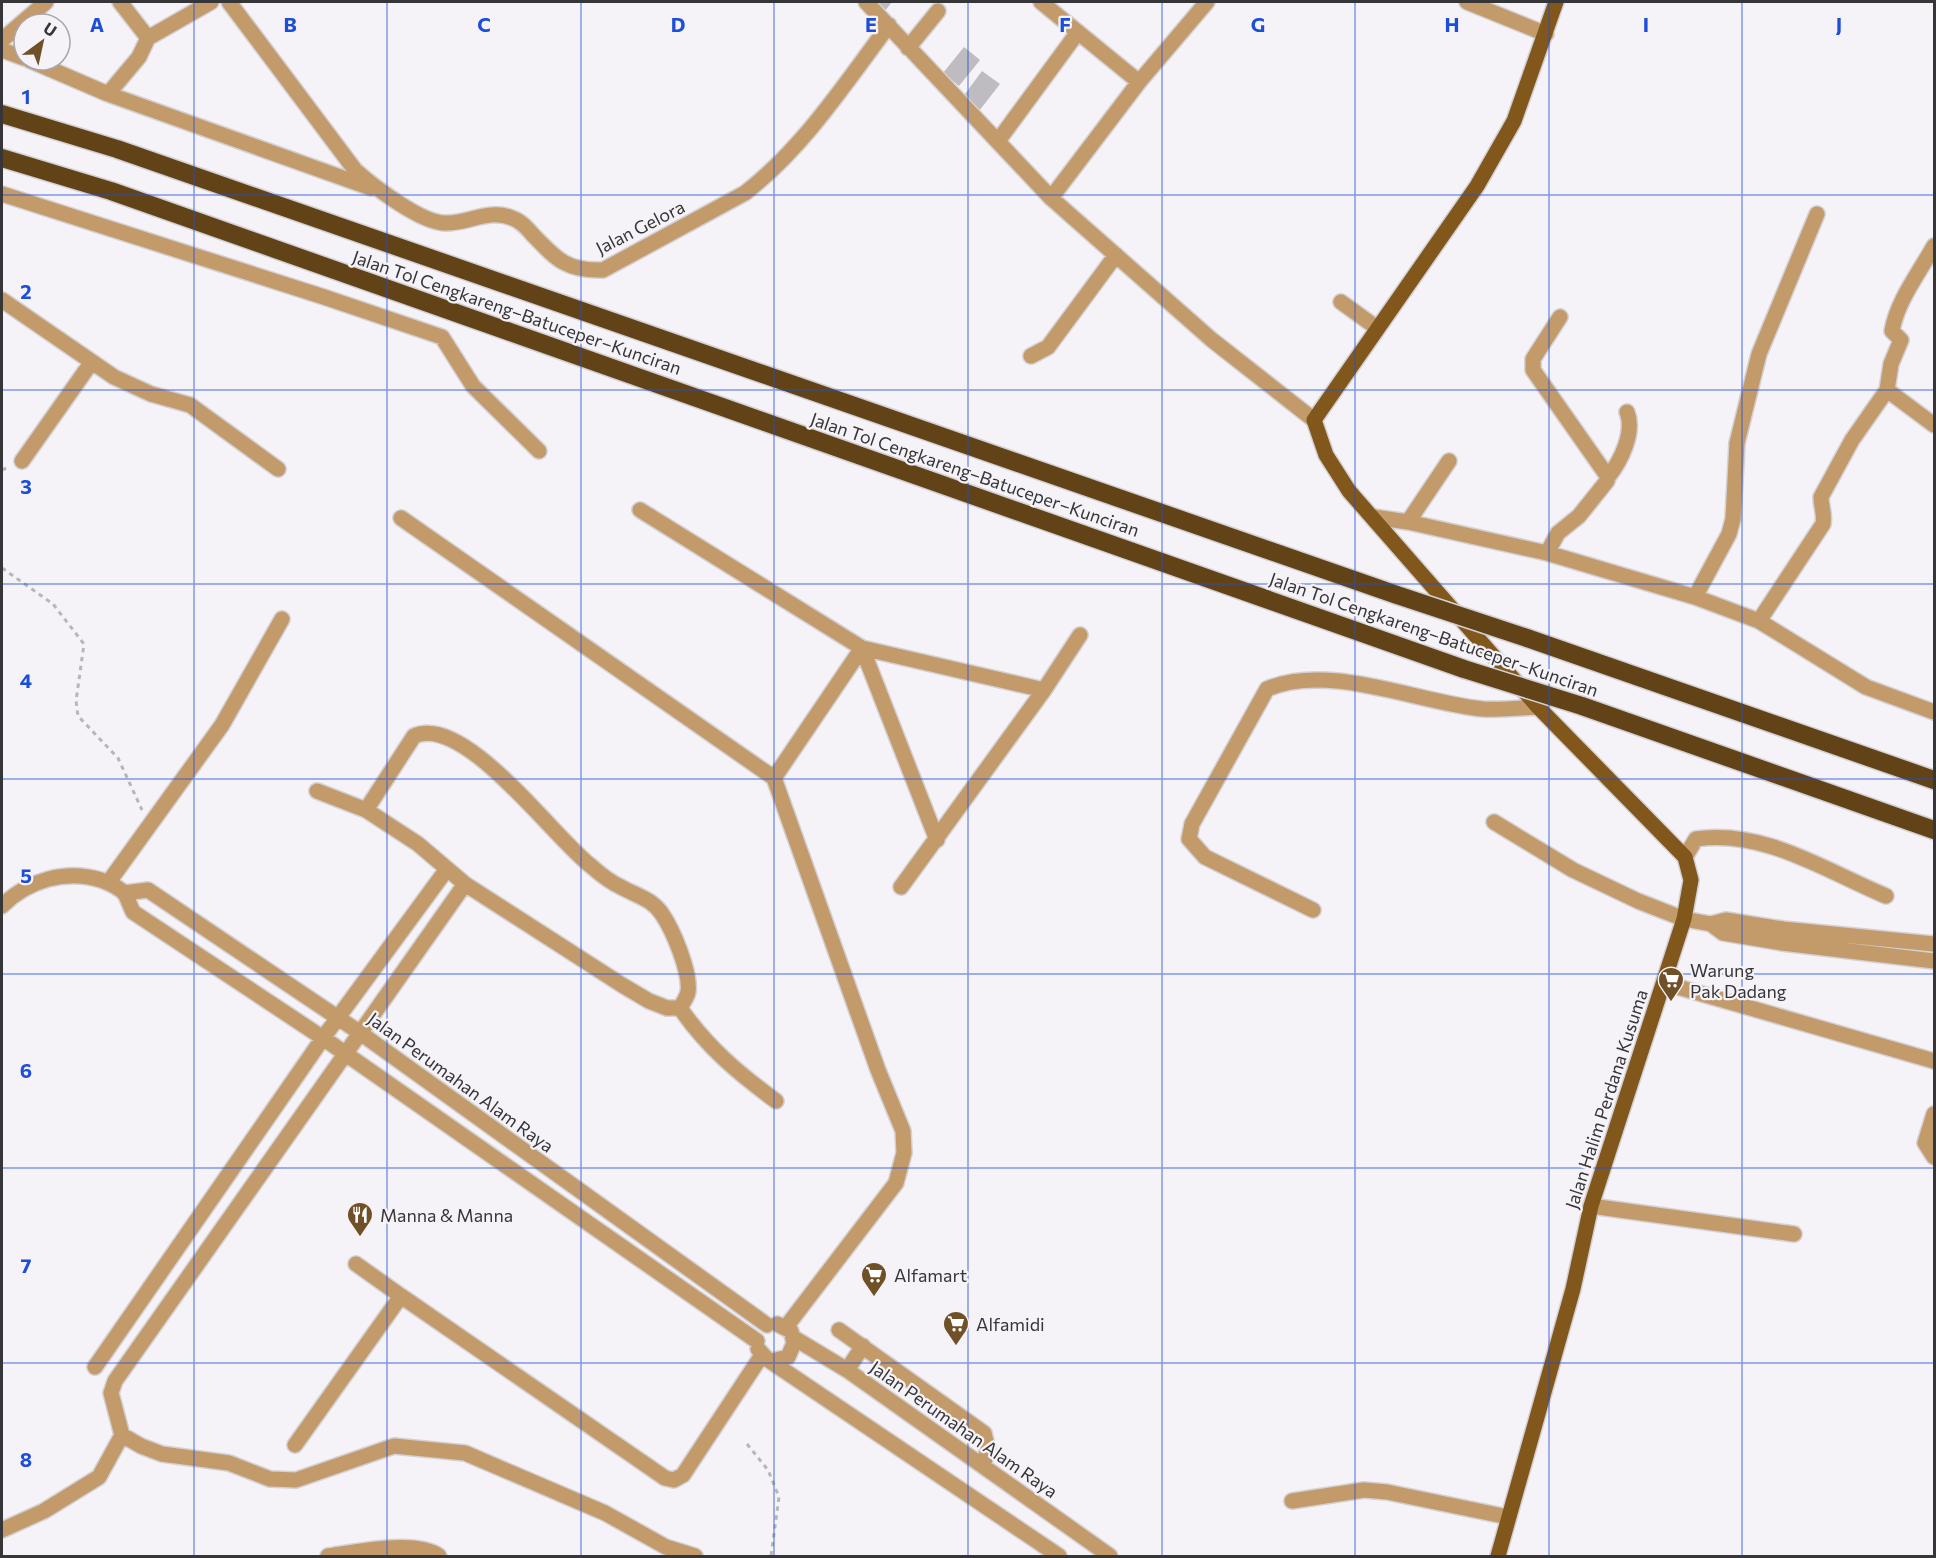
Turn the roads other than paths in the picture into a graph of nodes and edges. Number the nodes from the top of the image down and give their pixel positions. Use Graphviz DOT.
graph roads {
  1 [pos="46,2"];
  2 [pos="120,2"];
  3 [pos="211,2"];
  4 [pos="229,2"];
  5 [pos="866,2"];
  6 [pos="1041,2"];
  7 [pos="1207,2"];
  8 [pos="1467,2"];
  9 [pos="1556,2"];
  10 [pos="938,11"];
  11 [pos="889,25"];
  12 [pos="1078,32"];
  13 [pos="1546,34"];
  14 [pos="148,38"];
  15 [pos="2,40"];
  16 [pos="908,48"];
  17 [pos="57,72"];
  18 [pos="1139,82"];
  19 [pos="108,94"];
  20 [pos="2,114"];
  21 [pos="998,141"];
  22 [pos="2,159"];
  23 [pos="379,191"];
  24 [pos="2,194"];
  25 [pos="1051,198"];
  26 [pos="1817,214"];
  27 [pos="1935,246"];
  28 [pos="1116,255"];
  29 [pos="2,300"];
  30 [pos="1341,302"];
  31 [pos="1560,317"];
  32 [pos="1377,328"];
  33 [pos="1031,356"];
  34 [pos="91,363"];
  35 [pos="1887,390"];
  36 [pos="1628,412"];
  37 [pos="1314,420"];
  38 [pos="1935,425"];
  39 [pos="539,452"];
  40 [pos="22,461"];
  41 [pos="1449,461"];
  42 [pos="278,469"];
  43 [pos="1608,477"];
  44 [pos="640,510"];
  45 [pos="401,518"];
  46 [pos="1374,518"];
  47 [pos="1408,522"];
  48 [pos="1547,553"];
  49 [pos="1695,597"];
  50 [pos="282,619"];
  51 [pos="1759,621"];
  52 [pos="1080,635"];
  53 [pos="861,648"];
  54 [pos="1044,690"];
  55 [pos="1538,707"];
  56 [pos="1935,712"];
  57 [pos="774,778"];
  58 [pos="1935,780"];
  59 [pos="317,790"];
  60 [pos="366,810"];
  61 [pos="1494,822"];
  62 [pos="1935,830"];
  63 [pos="937,840"];
  64 [pos="1685,857"];
  65 [pos="447,869"];
  66 [pos="108,883"];
  67 [pos="465,884"];
  68 [pos="901,887"];
  69 [pos="124,893"];
  70 [pos="1886,896"];
  71 [pos="2,906"];
  72 [pos="1313,910"];
  73 [pos="1684,919"];
  74 [pos="1711,924"];
  75 [pos="1935,944"];
  76 [pos="1935,961"];
  77 [pos="1664,983"];
  78 [pos="680,1008"];
  79 [pos="338,1018"];
  80 [pos="359,1032"];
  81 [pos="323,1038"];
  82 [pos="345,1053"];
  83 [pos="1935,1061"];
  84 [pos="776,1101"];
  85 [pos="1935,1114"];
  86 [pos="1935,1157"];
  87 [pos="1591,1206"];
  88 [pos="1794,1234"];
  89 [pos="356,1263"];
  90 [pos="400,1296"];
  91 [pos="767,1325"];
  92 [pos="839,1329"];
  93 [pos="790,1332"];
  94 [pos="863,1346"];
  95 [pos="764,1352"];
  96 [pos="96,1367"];
  97 [pos="847,1370"];
  98 [pos="928,1392"];
  99 [pos="912,1415"];
  100 [pos="123,1435"];
  101 [pos="295,1445"];
  102 [pos="982,1466"];
  103 [pos="1292,1501"];
  104 [pos="1508,1517"];
  105 [pos="2,1530"];
  106 [pos="328,1556"];
  107 [pos="439,1557"];
  108 [pos="695,1557"];
  109 [pos="1059,1557"];
  110 [pos="1110,1557"];
  111 [pos="1498,1557"];
  1 -- 15 [label="street"];
  2 -- 14 [label="street"];
  3 -- 14 [label="street"];
  4 -- 23 [label="street, Jalan Gelora"];
  5 -- 11 [label="street"];
  6 -- 12 [label="street"];
  7 -- 18 [label="street"];
  8 -- 13 [label="street"];
  9 -- 13 [label="main road"];
  10 -- 16 [label="street"];
  11 -- 16 [label="street"];
  11 -- 23 [label="street, Jalan Gelora"];
  12 -- 18 [label="street"];
  12 -- 21 [label="street"];
  13 -- 32 [label="main road"];
  14 -- 19 [label="street"];
  16 -- 21 [label="street"];
  17 -- 19 [label="street"];
  18 -- 25 [label="street"];
  19 -- 23 [label="street"];
  20 -- 58 [label="highway, Jalan Tol Cengkareng–Batuceper–Kunciran, bridge"];
  21 -- 25 [label="street"];
  22 -- 62 [label="highway, Jalan Tol Cengkareng–Batuceper–Kunciran, bridge"];
  24 -- 39 [label="street"];
  25 -- 28 [label="street"];
  26 -- 49 [label="street"];
  27 -- 35 [label="street"];
  28 -- 33 [label="street"];
  28 -- 37 [label="street"];
  29 -- 34 [label="street"];
  30 -- 32 [label="street"];
  31 -- 43 [label="street"];
  32 -- 37 [label="main road"];
  34 -- 40 [label="street"];
  34 -- 42 [label="street"];
  35 -- 38 [label="street"];
  35 -- 51 [label="street"];
  36 -- 43 [label="street"];
  37 -- 46 [label="main road"];
  41 -- 47 [label="street"];
  43 -- 48 [label="street"];
  44 -- 53 [label="street"];
  45 -- 57 [label="street"];
  46 -- 47 [label="street"];
  46 -- 55 [label="main road"];
  47 -- 48 [label="street"];
  48 -- 49 [label="street"];
  49 -- 51 [label="street"];
  50 -- 66 [label="street"];
  51 -- 56 [label="street"];
  52 -- 54 [label="street"];
  53 -- 54 [label="street"];
  53 -- 57 [label="street"];
  53 -- 63 [label="street"];
  54 -- 63 [label="street"];
  55 -- 64 [label="main road"];
  55 -- 72 [label="street"];
  57 -- 93 [label="street"];
  59 -- 60 [label="street"];
  60 -- 65 [label="street"];
  60 -- 78 [label="street"];
  61 -- 73 [label="street"];
  63 -- 68 [label="street"];
  64 -- 70 [label="street"];
  64 -- 73 [label="main road, Jalan Halim Perdana Kusuma"];
  65 -- 67 [label="street"];
  65 -- 79 [label="street"];
  66 -- 69 [label="street"];
  66 -- 71 [label="street"];
  67 -- 78 [label="street"];
  67 -- 80 [label="street"];
  69 -- 79 [label="street, Jalan Perumahan Alam Raya"];
  69 -- 81 [label="street"];
  73 -- 74 [label="street"];
  73 -- 77 [label="main road, Jalan Halim Perdana Kusuma"];
  74 -- 75 [label="street"];
  74 -- 76 [label="street"];
  77 -- 83 [label="street"];
  77 -- 87 [label="main road, Jalan Halim Perdana Kusuma"];
  78 -- 84 [label="street"];
  79 -- 80 [label="street, Jalan Perumahan Alam Raya"];
  79 -- 81 [label="street"];
  80 -- 82 [label="street"];
  80 -- 91 [label="street, Jalan Perumahan Alam Raya"];
  81 -- 82 [label="street"];
  81 -- 96 [label="street"];
  82 -- 95 [label="street"];
  82 -- 100 [label="street"];
  85 -- 86 [label="street"];
  87 -- 88 [label="street"];
  87 -- 104 [label="main road, Jalan Halim Perdana Kusuma"];
  89 -- 90 [label="street"];
  90 -- 95 [label="street"];
  90 -- 101 [label="street"];
  91 -- 93 [label="street"];
  91 -- 95 [label="street"];
  92 -- 94 [label="street"];
  93 -- 95 [label="street"];
  93 -- 97 [label="street, Jalan Perumahan Alam Raya"];
  94 -- 97 [label="street"];
  94 -- 98 [label="street"];
  95 -- 109 [label="street"];
  97 -- 99 [label="street, Jalan Perumahan Alam Raya"];
  98 -- 99 [label="street"];
  98 -- 102 [label="street"];
  99 -- 102 [label="street, Jalan Perumahan Alam Raya"];
  100 -- 105 [label="street"];
  100 -- 108 [label="street"];
  102 -- 110 [label="street, Jalan Perumahan Alam Raya"];
  103 -- 104 [label="street"];
  104 -- 111 [label="main road, Jalan Halim Perdana Kusuma"];
  106 -- 107 [label="street"];
}
